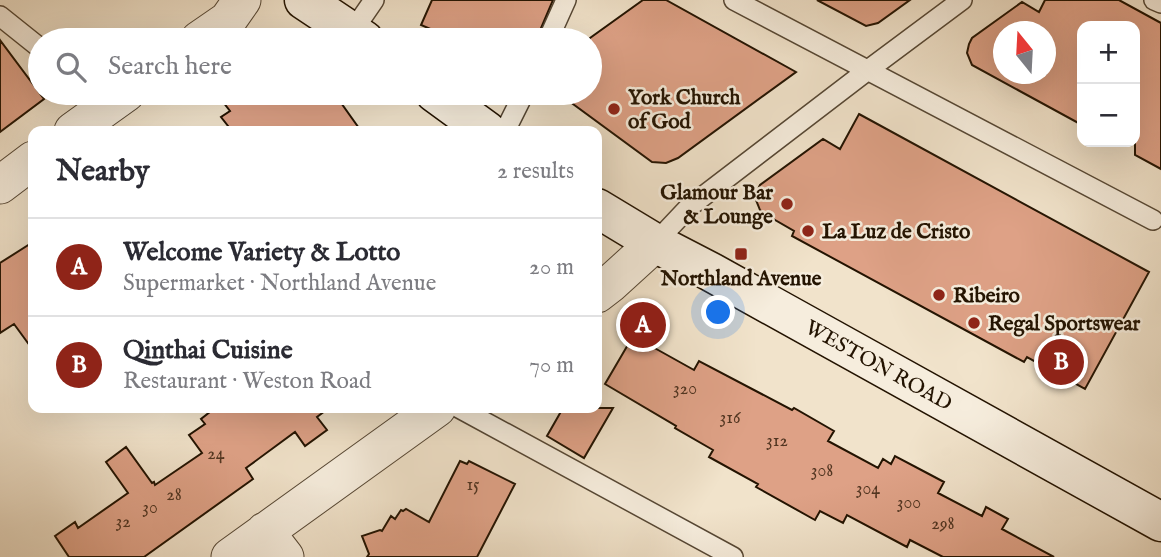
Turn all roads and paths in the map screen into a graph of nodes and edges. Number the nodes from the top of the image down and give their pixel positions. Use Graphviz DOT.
graph roads {
  1 [pos="242,0"];
  2 [pos="304,0"];
  3 [pos="374,0"];
  4 [pos="566,0"];
  5 [pos="734,0"];
  6 [pos="962,0"];
  7 [pos="1154,0"];
  8 [pos="1161,4"];
  9 [pos="0,16"];
  10 [pos="216,28"];
  11 [pos="346,28"];
  12 [pos="362,28"];
  13 [pos="553,28"];
  14 [pos="28,38"];
  15 [pos="867,70"];
  16 [pos="102,105"];
  17 [pos="451,105"];
  18 [pos="518,105"];
  19 [pos="79,126"];
  20 [pos="480,126"];
  21 [pos="508,126"];
  22 [pos="28,164"];
  23 [pos="0,185"];
  24 [pos="602,211"];
  25 [pos="1153,220"];
  26 [pos="654,243"];
  27 [pos="602,290"];
  28 [pos="431,413"];
  29 [pos="468,413"];
  30 [pos="1161,522"];
  31 [pos="275,544"];
  32 [pos="230,557"];
  33 [pos="733,557"];
  1 -- 10 [label="street"];
  2 -- 11 [label="main road"];
  3 -- 12 [label="lane"];
  4 -- 13 [label="lane"];
  5 -- 15 [label="lane"];
  6 -- 15 [label="lane"];
  7 -- 8 [label="lane"];
  9 -- 14 [label="lane"];
  15 -- 25 [label="lane"];
  15 -- 26 [label="lane"];
  16 -- 19 [label="street"];
  17 -- 20 [label="main road"];
  18 -- 21 [label="lane"];
  22 -- 23 [label="street"];
  24 -- 26 [label="main road, WESTON ROAD"];
  26 -- 27 [label="street"];
  26 -- 30 [label="main road, WESTON ROAD"];
  28 -- 31 [label="street"];
  29 -- 33 [label="lane"];
  31 -- 32 [label="street"];
}
